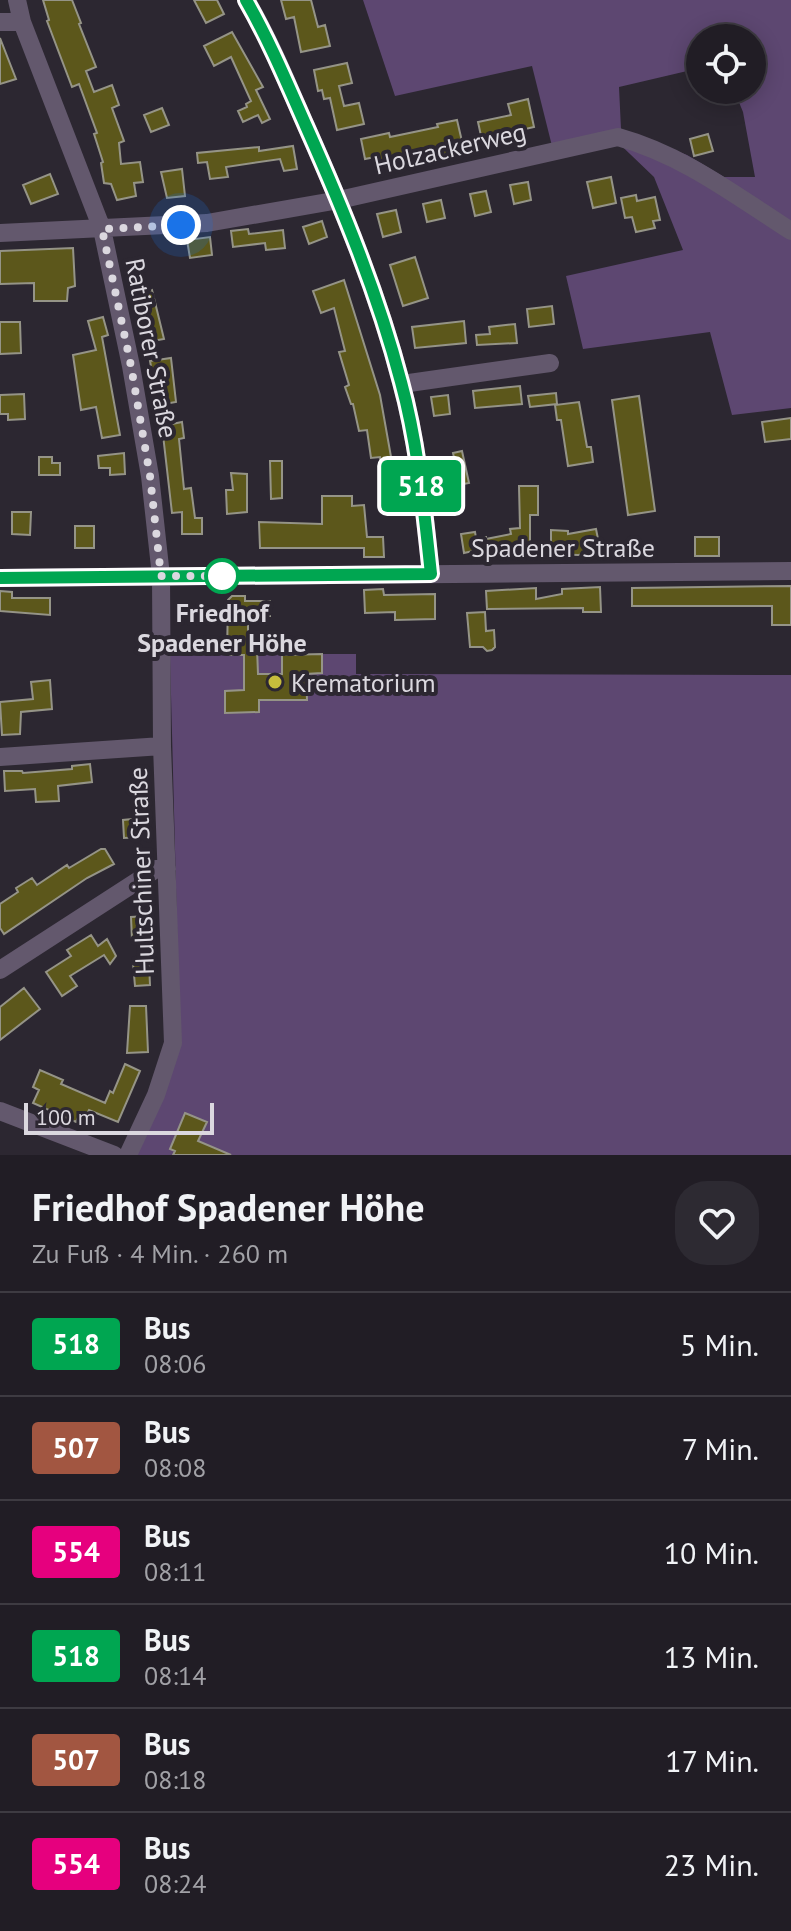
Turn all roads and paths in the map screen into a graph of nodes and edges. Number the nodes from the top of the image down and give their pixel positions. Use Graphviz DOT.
graph roads {
  1 [pos="17,0"];
  2 [pos="246,0"];
  3 [pos="0,22"];
  4 [pos="22,22"];
  5 [pos="339,200"];
  6 [pos="102,229"];
  7 [pos="791,231"];
  8 [pos="0,233"];
  9 [pos="550,363"];
  10 [pos="402,384"];
  11 [pos="791,571"];
  12 [pos="431,574"];
  13 [pos="161,576"];
  14 [pos="0,578"];
  15 [pos="162,746"];
  16 [pos="0,757"];
  17 [pos="167,869"];
  18 [pos="0,970"];
  19 [pos="0,1111"];
  20 [pos="114,1155"];
  21 [pos="128,1155"];
  1 -- 4 [label="street, Ratiborer Straße"];
  2 -- 5 [label="street"];
  3 -- 4 [label="street"];
  4 -- 6 [label="street, Ratiborer Straße"];
  5 -- 6 [label="street, Holzackerweg"];
  5 -- 7 [label="street, Holzackerweg"];
  5 -- 10 [label="street"];
  6 -- 8 [label="street, Holzackerweg"];
  6 -- 13 [label="street, Ratiborer Straße"];
  9 -- 10 [label="street"];
  10 -- 12 [label="street"];
  11 -- 12 [label="street, Spadener Straße"];
  12 -- 13 [label="street, Spadener Straße"];
  13 -- 14 [label="street, Spadener Straße"];
  13 -- 15 [label="street, Hultschiner Straße"];
  15 -- 16 [label="street"];
  15 -- 17 [label="street, Hultschiner Straße"];
  17 -- 18 [label="street"];
  17 -- 21 [label="street, Hultschiner Straße"];
  19 -- 20 [label="street"];
}
